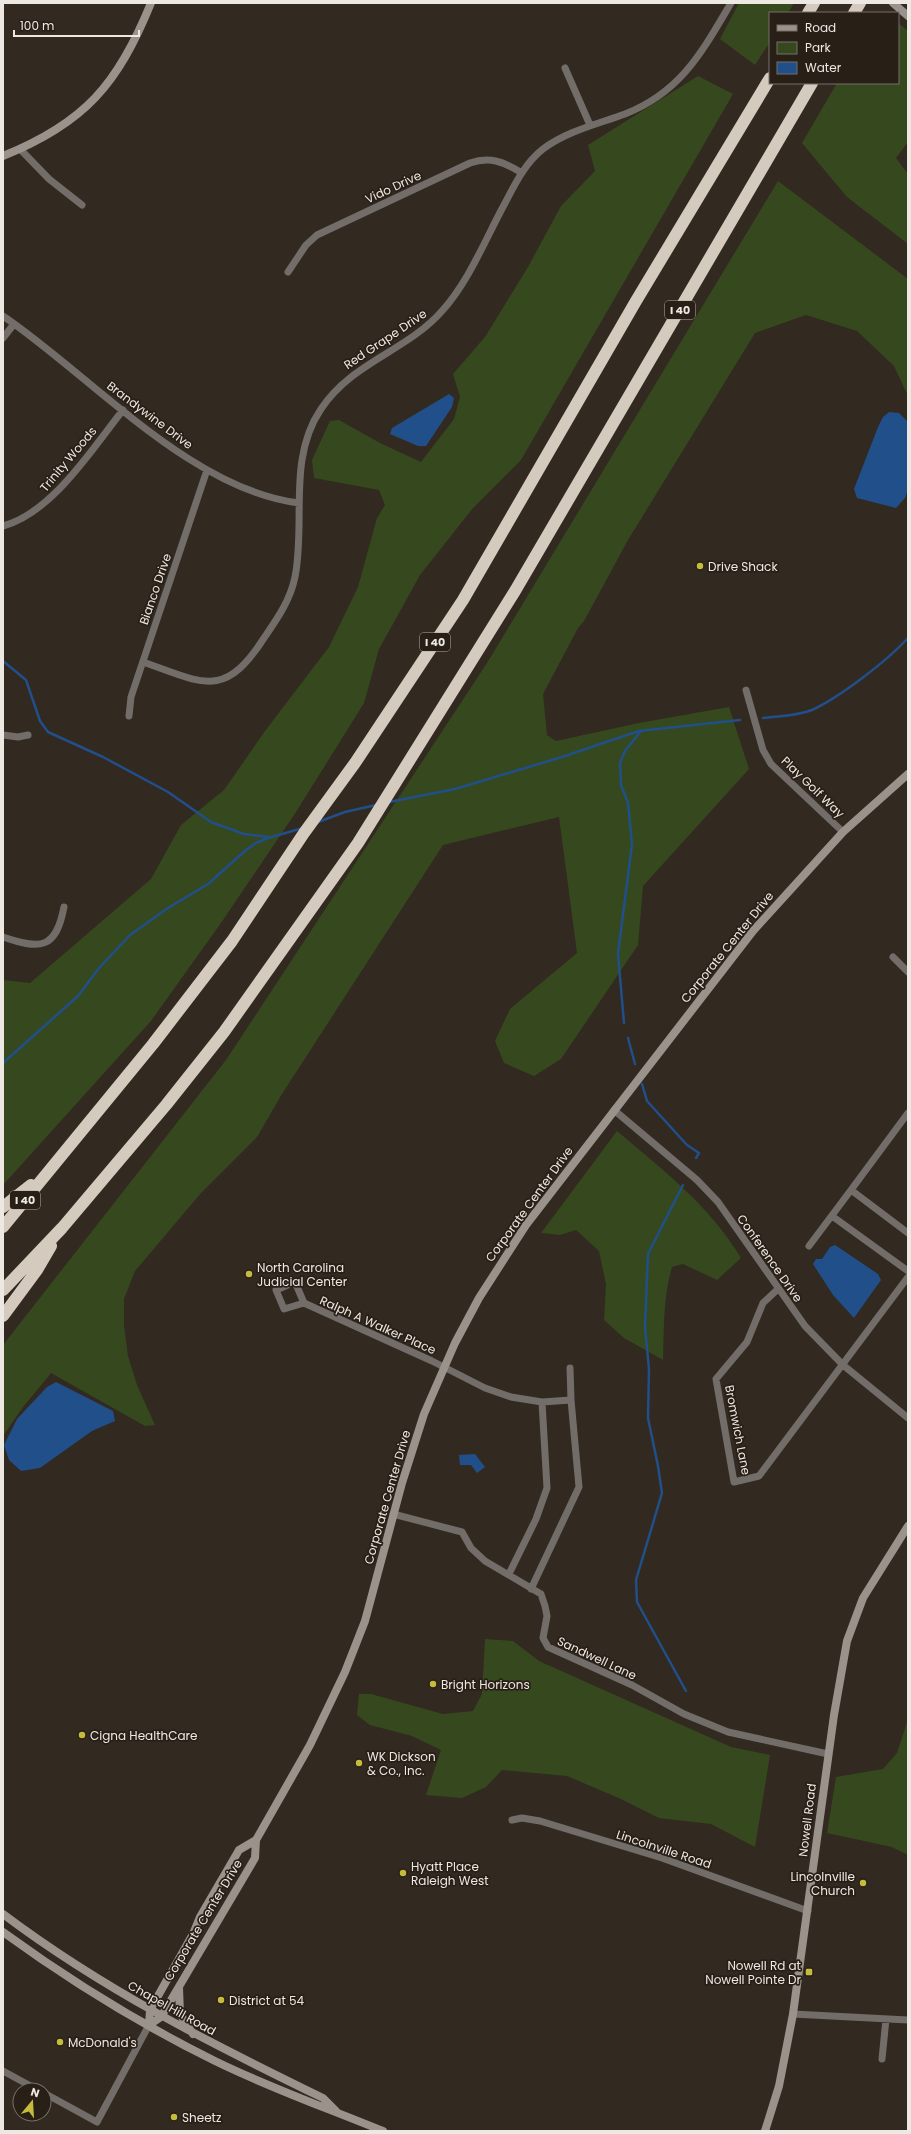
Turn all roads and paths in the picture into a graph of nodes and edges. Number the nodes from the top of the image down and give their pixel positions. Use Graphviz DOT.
graph roads {
  1 [pos="151,3"];
  2 [pos="731,3"];
  3 [pos="814,3"];
  4 [pos="860,3"];
  5 [pos="894,4"];
  6 [pos="809,12"];
  7 [pos="855,12"];
  8 [pos="908,16"];
  9 [pos="564,68"];
  10 [pos="769,80"];
  11 [pos="811,84"];
  12 [pos="590,125"];
  13 [pos="20,149"];
  14 [pos="3,156"];
  15 [pos="522,173"];
  16 [pos="82,205"];
  17 [pos="288,272"];
  18 [pos="3,316"];
  19 [pos="14,324"];
  20 [pos="3,338"];
  21 [pos="123,410"];
  22 [pos="207,470"];
  23 [pos="299,503"];
  24 [pos="3,526"];
  25 [pos="143,662"];
  26 [pos="746,690"];
  27 [pos="129,716"];
  28 [pos="3,735"];
  29 [pos="28,735"];
  30 [pos="908,774"];
  31 [pos="843,832"];
  32 [pos="64,906"];
  33 [pos="3,937"];
  34 [pos="893,957"];
  35 [pos="908,972"];
  36 [pos="614,1110"];
  37 [pos="908,1113"];
  38 [pos="48,1172"];
  39 [pos="851,1190"];
  40 [pos="3,1207"];
  41 [pos="832,1216"];
  42 [pos="3,1228"];
  43 [pos="62,1228"];
  44 [pos="908,1233"];
  45 [pos="809,1246"];
  46 [pos="908,1271"];
  47 [pos="908,1277"];
  48 [pos="778,1289"];
  49 [pos="3,1290"];
  50 [pos="304,1303"];
  51 [pos="3,1316"];
  52 [pos="843,1365"];
  53 [pos="444,1367"];
  54 [pos="570,1368"];
  55 [pos="571,1400"];
  56 [pos="542,1402"];
  57 [pos="908,1418"];
  58 [pos="393,1514"];
  59 [pos="908,1526"];
  60 [pos="509,1574"];
  61 [pos="531,1589"];
  62 [pos="828,1754"];
  63 [pos="512,1820"];
  64 [pos="256,1840"];
  65 [pos="808,1911"];
  66 [pos="3,1914"];
  67 [pos="3,1932"];
  68 [pos="179,1985"];
  69 [pos="150,2010"];
  70 [pos="793,2014"];
  71 [pos="161,2017"];
  72 [pos="886,2019"];
  73 [pos="908,2020"];
  74 [pos="149,2025"];
  75 [pos="194,2034"];
  76 [pos="882,2059"];
  77 [pos="3,2071"];
  78 [pos="23,2082"];
  79 [pos="52,2097"];
  80 [pos="336,2112"];
  81 [pos="383,2131"];
  82 [pos="765,2131"];
  1 -- 13 [label="street"];
  2 -- 12 [label="street, Red Grape Drive"];
  3 -- 6 [label="highway"];
  4 -- 7 [label="highway"];
  5 -- 8 [label="street"];
  9 -- 12 [label="street"];
  10 -- 38 [label="highway, I 40"];
  11 -- 43 [label="highway, I 40"];
  12 -- 15 [label="street, Red Grape Drive"];
  13 -- 14 [label="street"];
  13 -- 16 [label="street"];
  15 -- 17 [label="street, Vido Drive"];
  15 -- 23 [label="street, Red Grape Drive"];
  18 -- 19 [label="street, Brandywine Drive"];
  19 -- 20 [label="street"];
  19 -- 21 [label="street, Brandywine Drive"];
  21 -- 22 [label="street, Brandywine Drive"];
  21 -- 24 [label="street, Trinity Woods"];
  22 -- 23 [label="street, Brandywine Drive"];
  22 -- 25 [label="street, Bianco Drive"];
  23 -- 25 [label="street, Red Grape Drive"];
  25 -- 27 [label="street, Bianco Drive"];
  26 -- 31 [label="street, Play Golf Way"];
  28 -- 29 [label="street"];
  30 -- 31 [label="street, Corporate Center Drive"];
  31 -- 36 [label="street, Corporate Center Drive"];
  32 -- 33 [label="street"];
  34 -- 35 [label="street"];
  36 -- 48 [label="street, Conference Drive"];
  36 -- 53 [label="street, Corporate Center Drive"];
  37 -- 39 [label="street"];
  38 -- 40 [label="highway"];
  38 -- 42 [label="highway, I 40"];
  39 -- 41 [label="street"];
  39 -- 44 [label="street"];
  41 -- 45 [label="street"];
  41 -- 46 [label="street"];
  43 -- 49 [label="highway, I 40"];
  43 -- 51 [label="highway"];
  47 -- 52 [label="street"];
  48 -- 52 [label="street, Conference Drive"];
  48 -- 52 [label="street, Bromwich Lane"];
  50 -- 53 [label="street, Ralph A Walker Place"];
  52 -- 57 [label="street, Conference Drive"];
  53 -- 56 [label="street, Ralph A Walker Place"];
  53 -- 58 [label="street, Corporate Center Drive"];
  54 -- 55 [label="street"];
  55 -- 56 [label="street, Ralph A Walker Place"];
  55 -- 61 [label="street"];
  56 -- 60 [label="street"];
  58 -- 60 [label="street, Sandwell Lane"];
  58 -- 64 [label="street, Corporate Center Drive"];
  59 -- 62 [label="street, Nowell Road"];
  60 -- 61 [label="street, Sandwell Lane"];
  61 -- 62 [label="street, Sandwell Lane"];
  62 -- 65 [label="street, Nowell Road"];
  63 -- 65 [label="street, Lincolnville Road"];
  64 -- 68 [label="street, Corporate Center Drive"];
  64 -- 69 [label="street, Corporate Center Drive"];
  65 -- 70 [label="street, Nowell Road"];
  66 -- 69 [label="street, Chapel Hill Road"];
  67 -- 74 [label="street, Chapel Hill Road"];
  68 -- 71 [label="street, Corporate Center Drive"];
  68 -- 75 [label="street"];
  69 -- 71 [label="street, Chapel Hill Road"];
  69 -- 74 [label="street, Corporate Center Drive"];
  70 -- 72 [label="street"];
  70 -- 82 [label="street, Nowell Road"];
  71 -- 74 [label="street, Corporate Center Drive"];
  71 -- 75 [label="street, Chapel Hill Road"];
  72 -- 73 [label="street"];
  72 -- 76 [label="street"];
  74 -- 79 [label="street"];
  74 -- 80 [label="street, Chapel Hill Road"];
  75 -- 80 [label="street, Chapel Hill Road"];
  77 -- 78 [label="street"];
  80 -- 81 [label="street, Chapel Hill Road"];
}
